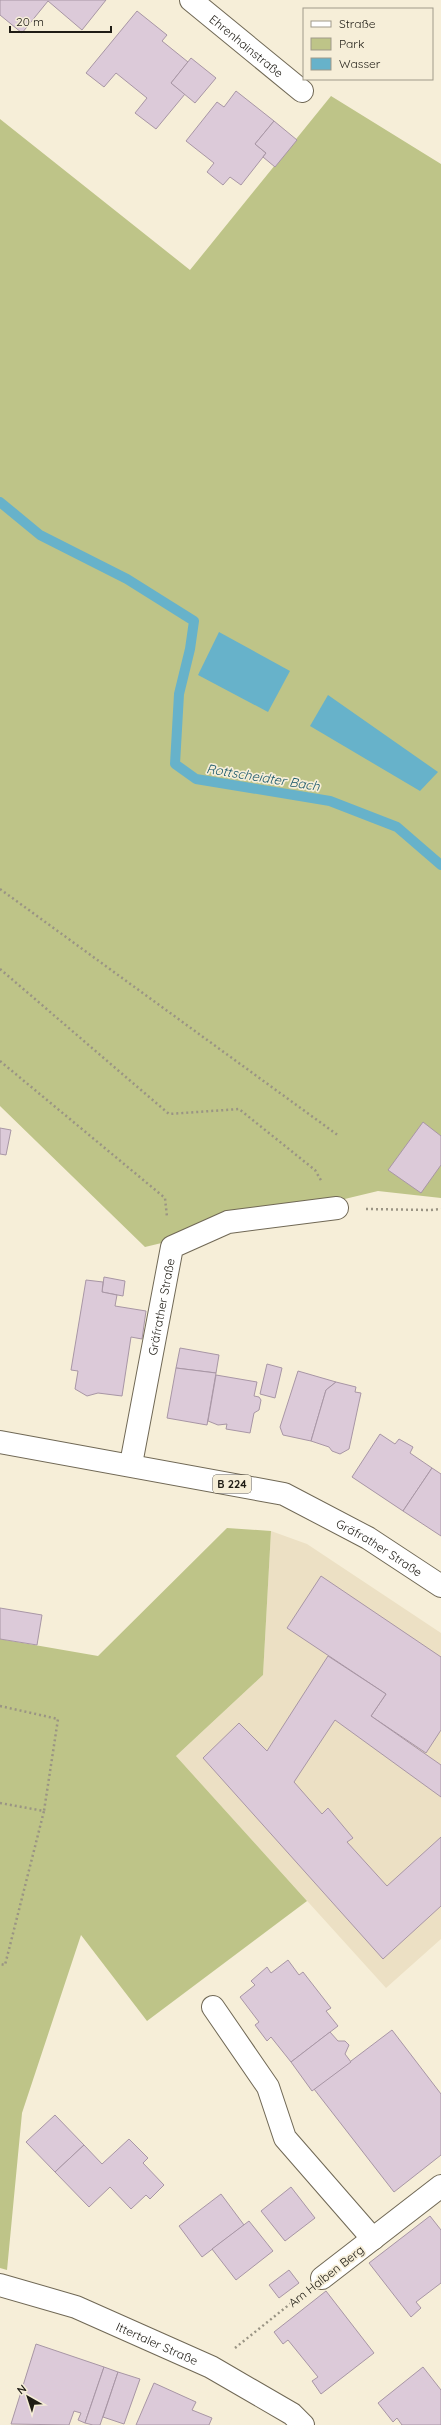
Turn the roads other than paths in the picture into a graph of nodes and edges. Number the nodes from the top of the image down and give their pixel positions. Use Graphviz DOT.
graph roads {
  1 [pos="191,0"];
  2 [pos="302,91"];
  3 [pos="337,1208"];
  4 [pos="0,1442"];
  5 [pos="131,1464"];
  6 [pos="441,1586"];
  7 [pos="213,2007"];
  8 [pos="441,2186"];
  9 [pos="373,2239"];
  10 [pos="322,2278"];
  11 [pos="0,2285"];
  12 [pos="303,2425"];
  1 -- 2 [label="street, Ehrenhainstraße"];
  3 -- 5 [label="street, Gräfrather Straße"];
  4 -- 5 [label="street, Gräfrather Straße / B 224"];
  5 -- 6 [label="street, Gräfrather Straße / B 224"];
  7 -- 9 [label="street"];
  8 -- 9 [label="street, Am Halben Berg"];
  9 -- 10 [label="street, Am Halben Berg"];
  11 -- 12 [label="street, Ittertaler Straße"];
}
